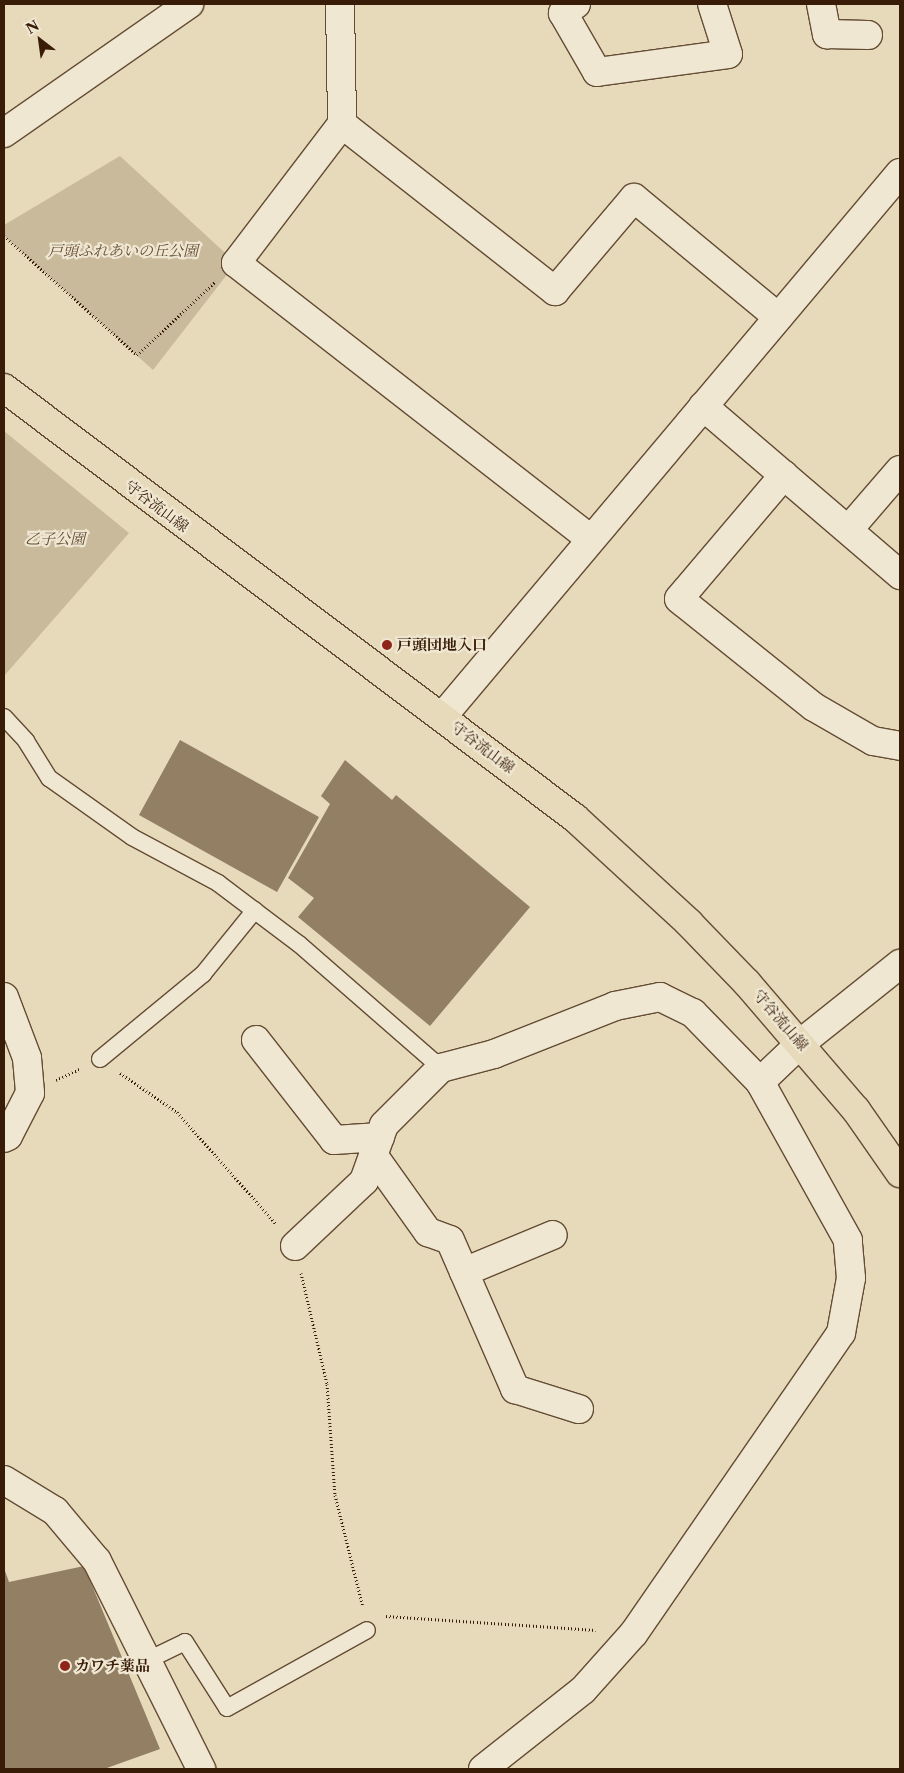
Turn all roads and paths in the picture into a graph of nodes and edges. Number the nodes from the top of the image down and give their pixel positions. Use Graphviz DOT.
graph roads {
  1 [pos="189,4"];
  2 [pos="340,4"];
  3 [pos="576,4"];
  4 [pos="712,4"];
  5 [pos="821,4"];
  6 [pos="868,35"];
  7 [pos="342,124"];
  8 [pos="4,133"];
  9 [pos="900,173"];
  10 [pos="4,236"];
  11 [pos="236,263"];
  12 [pos="778,317"];
  13 [pos="4,388"];
  14 [pos="703,406"];
  15 [pos="900,470"];
  16 [pos="784,475"];
  17 [pos="849,529"];
  18 [pos="590,539"];
  19 [pos="900,575"];
  20 [pos="4,717"];
  21 [pos="442,717"];
  22 [pos="900,746"];
  23 [pos="254,910"];
  24 [pos="900,964"];
  25 [pos="4,997"];
  26 [pos="256,1040"];
  27 [pos="801,1043"];
  28 [pos="100,1059"];
  29 [pos="441,1068"];
  30 [pos="760,1082"];
  31 [pos="30,1093"];
  32 [pos="4,1138"];
  33 [pos="376,1146"];
  34 [pos="900,1173"];
  35 [pos="553,1235"];
  36 [pos="295,1246"];
  37 [pos="464,1272"];
  38 [pos="579,1408"];
  39 [pos="4,1480"];
  40 [pos="367,1630"];
  41 [pos="634,1633"];
  42 [pos="148,1660"];
  43 [pos="201,1769"];
  44 [pos="483,1769"];
  1 -- 8 [label="street"];
  2 -- 7 [label="street"];
  3 -- 4 [label="street"];
  5 -- 6 [label="street"];
  7 -- 11 [label="street"];
  7 -- 12 [label="street"];
  9 -- 12 [label="street"];
  10 -- 11 [label="path"];
  11 -- 18 [label="street"];
  12 -- 14 [label="street"];
  13 -- 21 [label="main road, 守谷流山線"];
  14 -- 16 [label="street"];
  14 -- 18 [label="street"];
  15 -- 17 [label="street"];
  16 -- 17 [label="street"];
  16 -- 22 [label="street"];
  17 -- 19 [label="street"];
  18 -- 21 [label="street"];
  20 -- 23 [label="lane"];
  21 -- 27 [label="main road, 守谷流山線"];
  23 -- 28 [label="lane"];
  23 -- 29 [label="lane"];
  24 -- 27 [label="street"];
  25 -- 31 [label="street"];
  26 -- 33 [label="street"];
  27 -- 30 [label="street"];
  27 -- 34 [label="main road, 守谷流山線"];
  28 -- 31 [label="path"];
  28 -- 36 [label="path"];
  29 -- 30 [label="street"];
  29 -- 33 [label="street"];
  30 -- 41 [label="street"];
  31 -- 32 [label="street"];
  33 -- 36 [label="street"];
  33 -- 37 [label="street"];
  35 -- 37 [label="street"];
  36 -- 40 [label="path"];
  37 -- 38 [label="street"];
  39 -- 42 [label="street"];
  40 -- 41 [label="path"];
  40 -- 42 [label="lane"];
  41 -- 44 [label="street"];
  42 -- 43 [label="street"];
}
